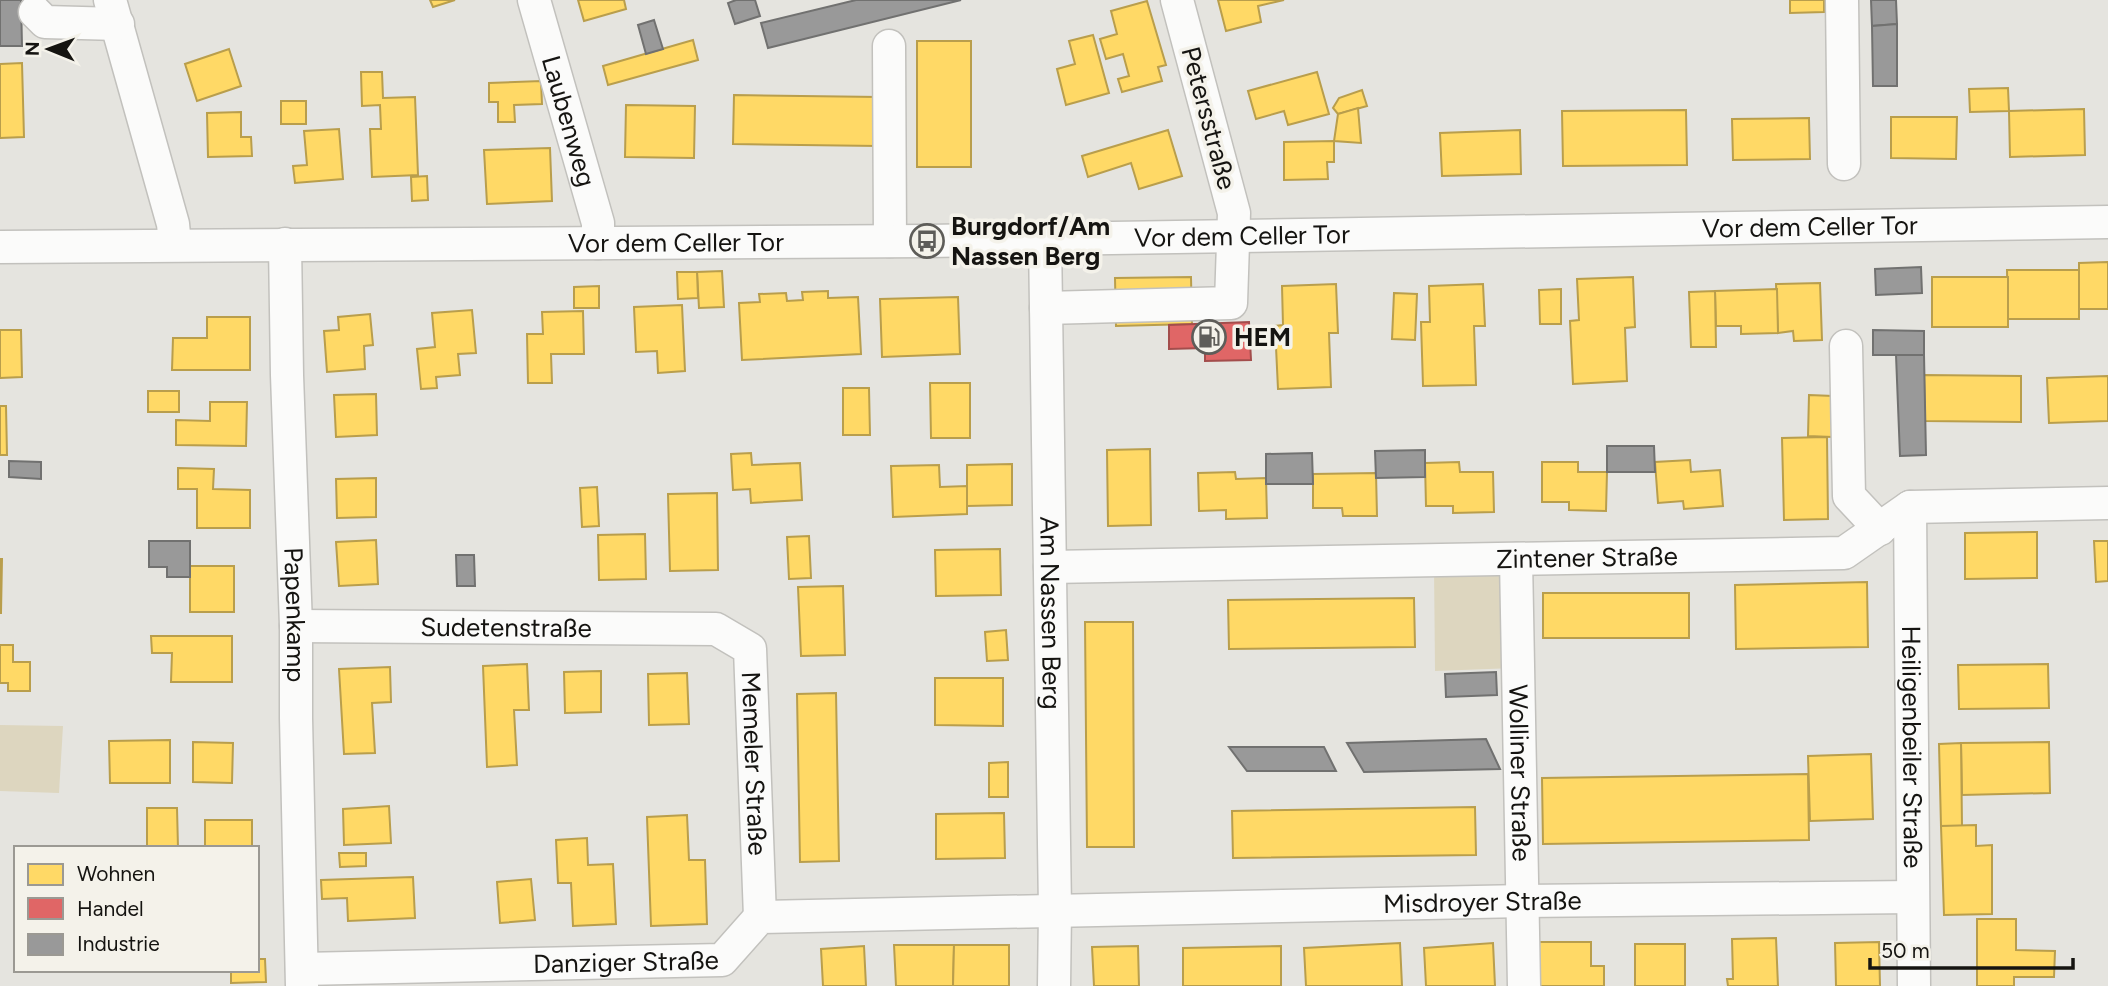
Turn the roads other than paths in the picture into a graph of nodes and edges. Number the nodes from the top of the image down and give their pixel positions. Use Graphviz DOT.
graph roads {
  1 [pos="534,0"];
  2 [pos="1177,0"];
  3 [pos="1842,0"];
  4 [pos="35,12"];
  5 [pos="114,12"];
  6 [pos="890,46"];
  7 [pos="1844,164"];
  8 [pos="2108,222"];
  9 [pos="1234,236"];
  10 [pos="1045,240"];
  11 [pos="890,241"];
  12 [pos="598,243"];
  13 [pos="285,244"];
  14 [pos="175,245"];
  15 [pos="0,247"];
  16 [pos="1046,308"];
  17 [pos="1846,346"];
  18 [pos="2108,503"];
  19 [pos="1910,507"];
  20 [pos="1880,529"];
  21 [pos="1516,559"];
  22 [pos="1050,567"];
  23 [pos="296,626"];
  24 [pos="716,629"];
  25 [pos="1912,897"];
  26 [pos="1524,901"];
  27 [pos="1055,910"];
  28 [pos="760,917"];
  29 [pos="302,977"];
  30 [pos="1054,986"];
  31 [pos="1524,986"];
  32 [pos="1914,986"];
  1 -- 12 [label="street, Laubenweg"];
  2 -- 9 [label="street, Petersstraße"];
  3 -- 7 [label="street"];
  4 -- 5 [label="street"];
  5 -- 14 [label="street"];
  6 -- 11 [label="street"];
  8 -- 9 [label="street, Vor dem Celler Tor"];
  9 -- 10 [label="street, Vor dem Celler Tor"];
  9 -- 16 [label="street, Petersstraße"];
  10 -- 11 [label="street, Vor dem Celler Tor"];
  10 -- 16 [label="street, Am Nassen Berg"];
  11 -- 12 [label="street, Vor dem Celler Tor"];
  12 -- 13 [label="street, Vor dem Celler Tor"];
  13 -- 14 [label="street, Vor dem Celler Tor"];
  13 -- 23 [label="street, Papenkamp"];
  14 -- 15 [label="street, Vor dem Celler Tor"];
  16 -- 22 [label="street, Am Nassen Berg"];
  17 -- 20 [label="street"];
  18 -- 19 [label="street"];
  19 -- 20 [label="street, Zintener Straße"];
  19 -- 25 [label="street, Heiligenbeiler Straße"];
  20 -- 21 [label="street, Zintener Straße"];
  21 -- 22 [label="street, Zintener Straße"];
  21 -- 26 [label="street, Wolliner Straße"];
  22 -- 27 [label="street, Am Nassen Berg"];
  23 -- 24 [label="street, Sudetenstraße"];
  23 -- 29 [label="street, Papenkamp"];
  24 -- 28 [label="street, Memeler Straße"];
  25 -- 26 [label="street, Misdroyer Straße"];
  25 -- 32 [label="street, Heiligenbeiler Straße"];
  26 -- 27 [label="street, Misdroyer Straße"];
  26 -- 31 [label="street, Wolliner Straße"];
  27 -- 28 [label="street"];
  27 -- 30 [label="street, Am Nassen Berg"];
  28 -- 29 [label="street, Danziger Straße"];
}
